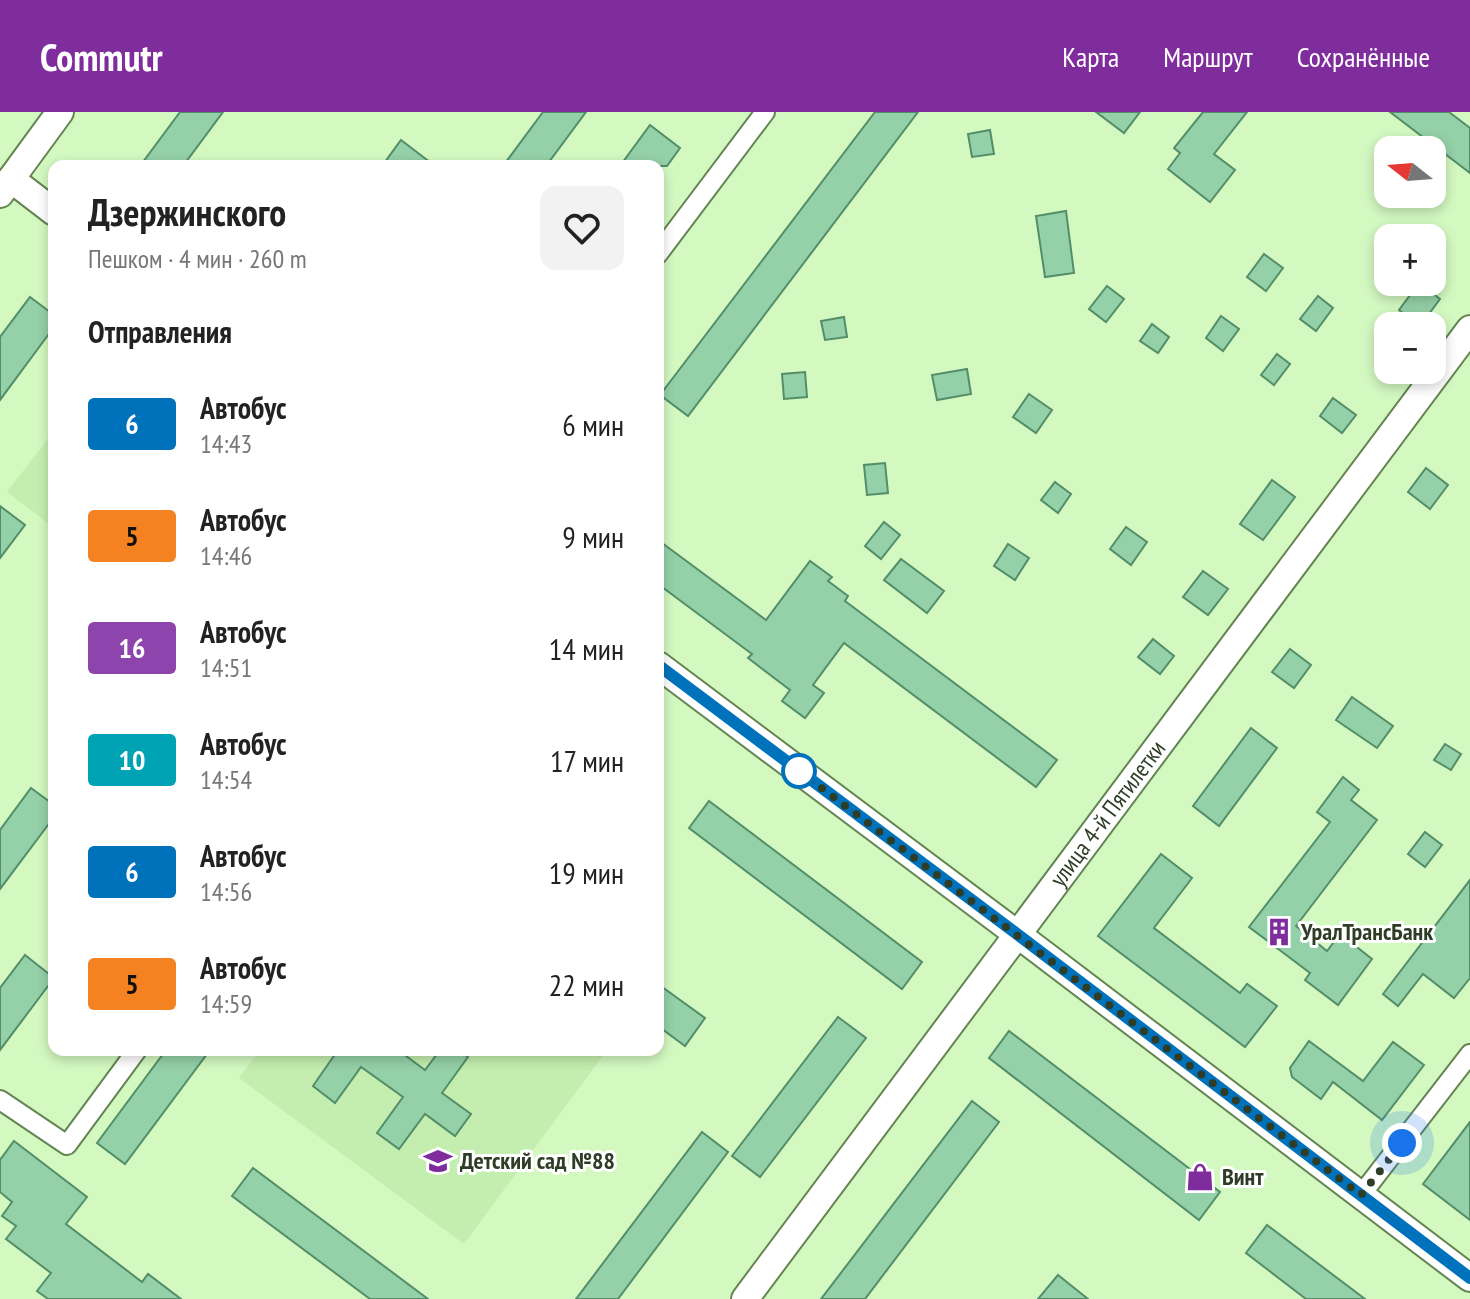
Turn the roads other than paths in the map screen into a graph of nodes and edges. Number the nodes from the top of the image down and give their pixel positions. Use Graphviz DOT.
graph roads {
  1 [pos="60,112"];
  2 [pos="765,112"];
  3 [pos="5,187"];
  4 [pos="48,209"];
  5 [pos="664,246"];
  6 [pos="1470,329"];
  7 [pos="664,669"];
  8 [pos="1017,934"];
  9 [pos="1470,1054"];
  10 [pos="133,1056"];
  11 [pos="0,1100"];
  12 [pos="1361,1195"];
  13 [pos="1470,1278"];
  14 [pos="745,1299"];
  1 -- 3 [label="street"];
  2 -- 5 [label="street"];
  3 -- 4 [label="street"];
  6 -- 8 [label="street, улица 4-й Пятилетки"];
  7 -- 8 [label="street"];
  8 -- 12 [label="street"];
  8 -- 14 [label="street, улица 4-й Пятилетки"];
  9 -- 12 [label="street"];
  10 -- 11 [label="street"];
  12 -- 13 [label="street"];
}
